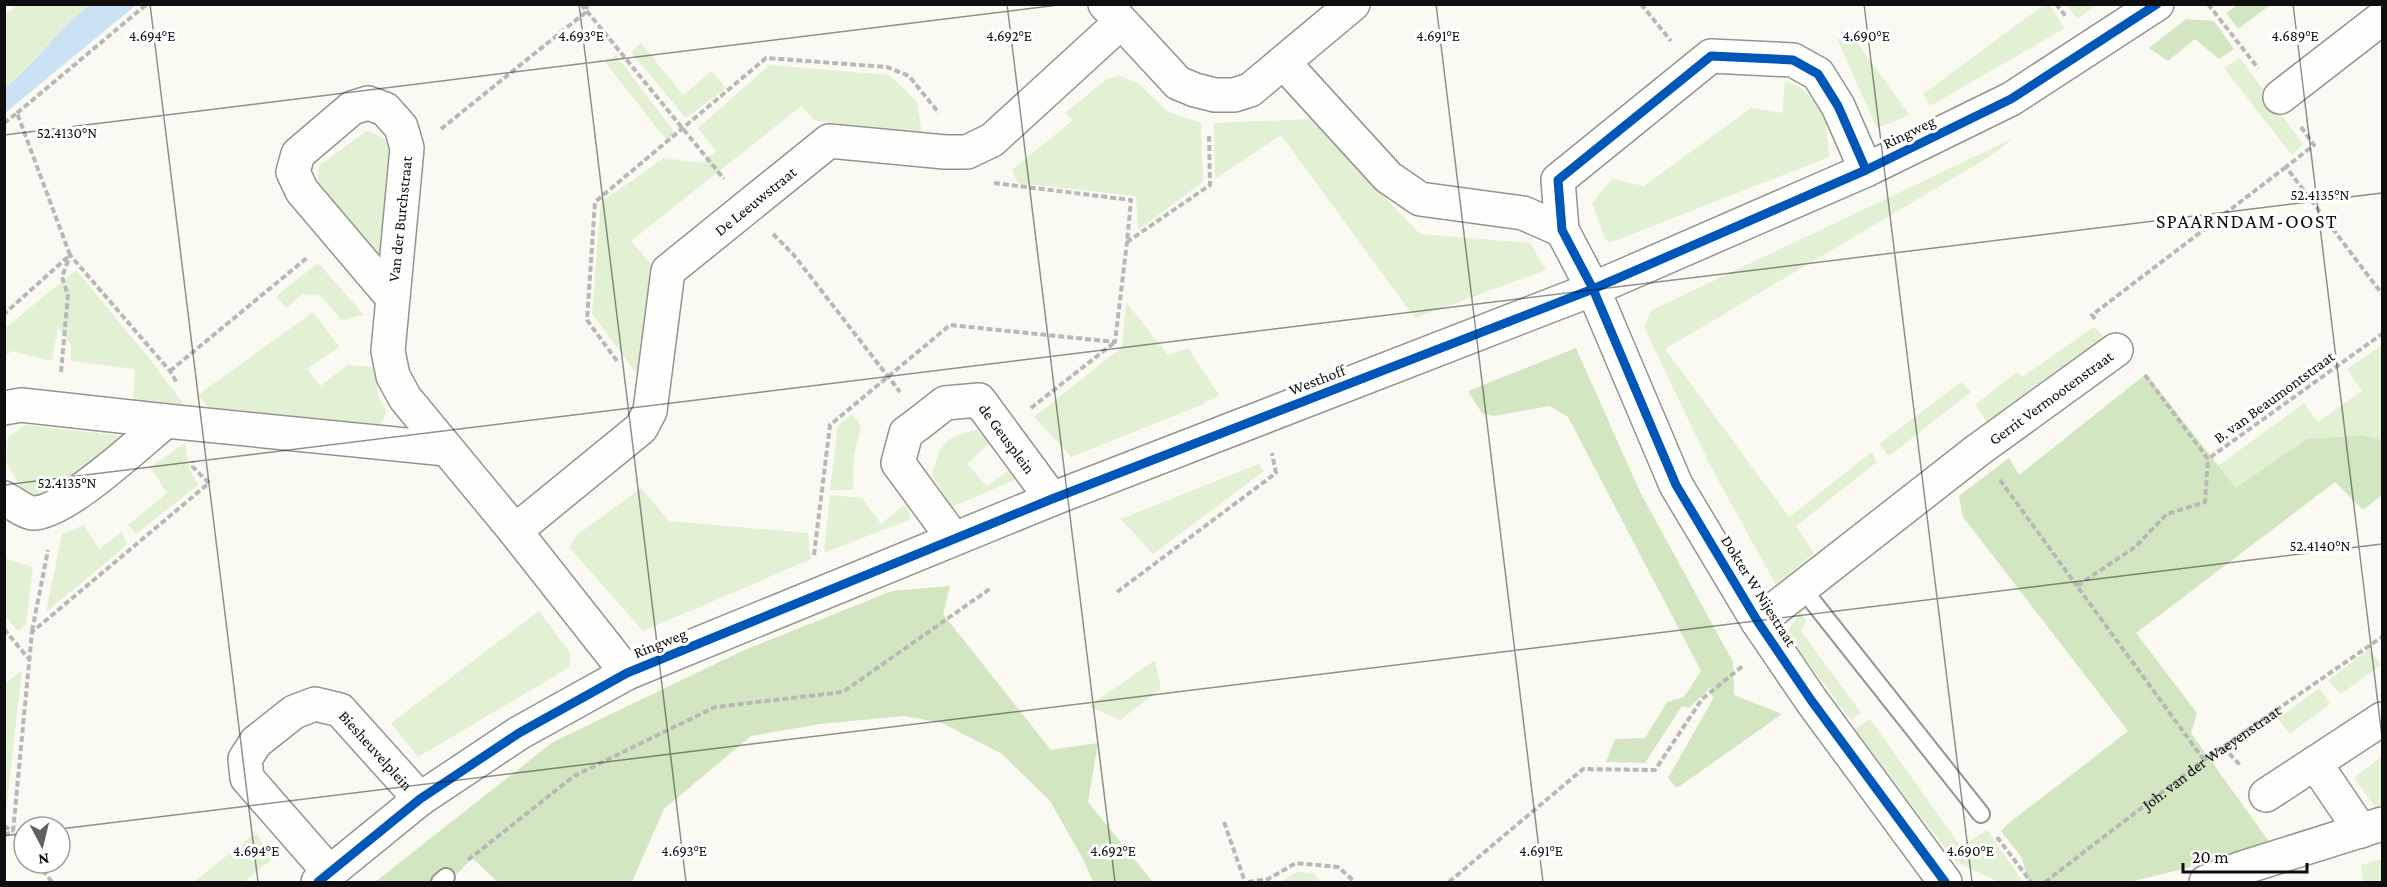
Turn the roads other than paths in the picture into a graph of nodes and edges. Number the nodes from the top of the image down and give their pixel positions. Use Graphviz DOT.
graph roads {
  1 [pos="1353,4"];
  2 [pos="2157,5"];
  3 [pos="1112,14"];
  4 [pos="2382,18"];
  5 [pos="1284,63"];
  6 [pos="2280,96"];
  7 [pos="1866,170"];
  8 [pos="1562,230"];
  9 [pos="1593,289"];
  10 [pos="392,297"];
  11 [pos="2116,350"];
  12 [pos="4,408"];
  13 [pos="177,422"];
  14 [pos="446,449"];
  15 [pos="4,498"];
  16 [pos="1052,499"];
  17 [pos="515,531"];
  18 [pos="953,538"];
  19 [pos="1802,588"];
  20 [pos="1765,632"];
  21 [pos="627,673"];
  22 [pos="2382,719"];
  23 [pos="2315,763"];
  24 [pos="2266,795"];
  25 [pos="420,799"];
  26 [pos="1981,814"];
  27 [pos="2372,828"];
  28 [pos="324,878"];
  29 [pos="1945,882"];
  30 [pos="2206,882"];
  1 -- 5 [label="street"];
  2 -- 7 [label="street, Ringweg"];
  3 -- 5 [label="street"];
  3 -- 17 [label="street, De Leeuwstraat"];
  4 -- 6 [label="street"];
  5 -- 8 [label="street"];
  7 -- 8 [label="street"];
  7 -- 9 [label="street, Ringweg"];
  8 -- 9 [label="street, Dokter W Nijestraat"];
  9 -- 16 [label="street, Westhoff"];
  9 -- 20 [label="street, Dokter W Nijestraat"];
  10 -- 10 [label="street, Van der Burchstraat"];
  10 -- 14 [label="street, Van der Burchstraat"];
  11 -- 19 [label="street, Gerrit Vermootenstraat"];
  12 -- 13 [label="street"];
  13 -- 14 [label="street"];
  13 -- 15 [label="street"];
  14 -- 17 [label="street, Van der Burchstraat"];
  16 -- 18 [label="street, Ringweg"];
  16 -- 18 [label="street, de Geusplein"];
  17 -- 21 [label="street, Van der Burchstraat"];
  18 -- 21 [label="street, Ringweg"];
  19 -- 20 [label="street, Gerrit Vermootenstraat"];
  19 -- 26 [label="lane"];
  20 -- 29 [label="street, Dokter W Nijestraat"];
  21 -- 25 [label="street, Ringweg"];
  22 -- 23 [label="street"];
  23 -- 24 [label="street"];
  23 -- 27 [label="street"];
  25 -- 28 [label="street, Ringweg"];
  25 -- 28 [label="street, Biesheuvelplein"];
  27 -- 30 [label="street"];
}
